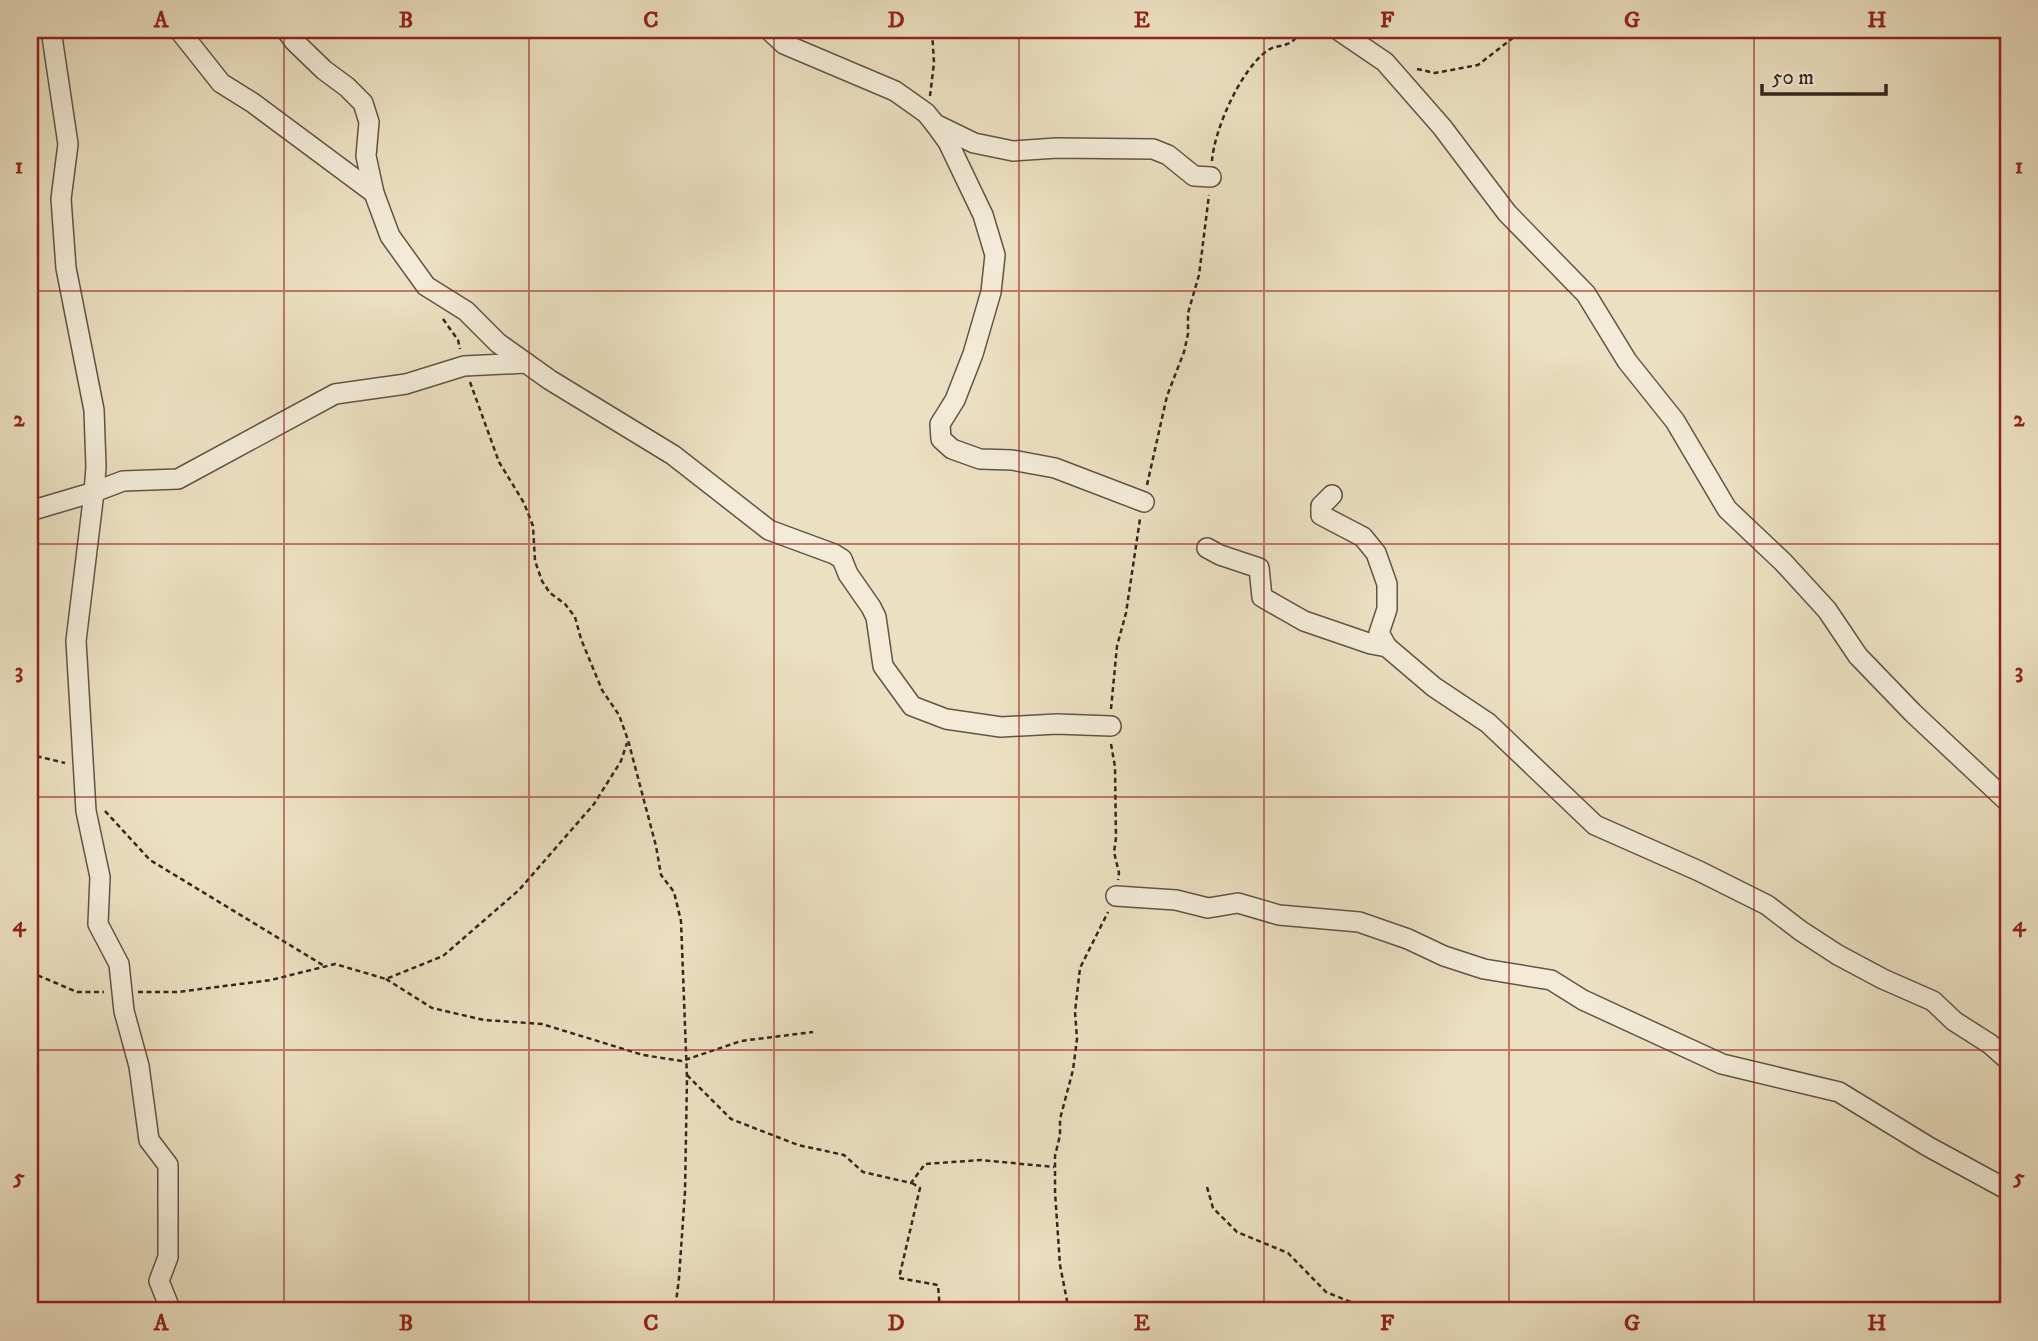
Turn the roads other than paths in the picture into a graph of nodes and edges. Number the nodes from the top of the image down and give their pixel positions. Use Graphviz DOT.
graph roads {
  1 [pos="51,30"];
  2 [pos="179,30"];
  3 [pos="286,30"];
  4 [pos="769,30"];
  5 [pos="1338,30"];
  6 [pos="930,119"];
  7 [pos="1211,177"];
  8 [pos="374,193"];
  9 [pos="526,363"];
  10 [pos="94,492"];
  11 [pos="1332,495"];
  12 [pos="1144,502"];
  13 [pos="30,511"];
  14 [pos="1207,548"];
  15 [pos="1387,648"];
  16 [pos="1111,726"];
  17 [pos="2008,802"];
  18 [pos="1115,896"];
  19 [pos="2008,1060"];
  20 [pos="2008,1190"];
  21 [pos="171,1311"];
  1 -- 10 [label="street"];
  2 -- 8 [label="street"];
  3 -- 8 [label="street"];
  4 -- 6 [label="street"];
  5 -- 17 [label="street"];
  6 -- 7 [label="street"];
  6 -- 12 [label="street"];
  8 -- 9 [label="street"];
  9 -- 10 [label="street"];
  9 -- 16 [label="street"];
  10 -- 13 [label="street"];
  10 -- 21 [label="street"];
  11 -- 15 [label="street"];
  14 -- 15 [label="street"];
  15 -- 19 [label="street"];
  18 -- 20 [label="street"];
}
